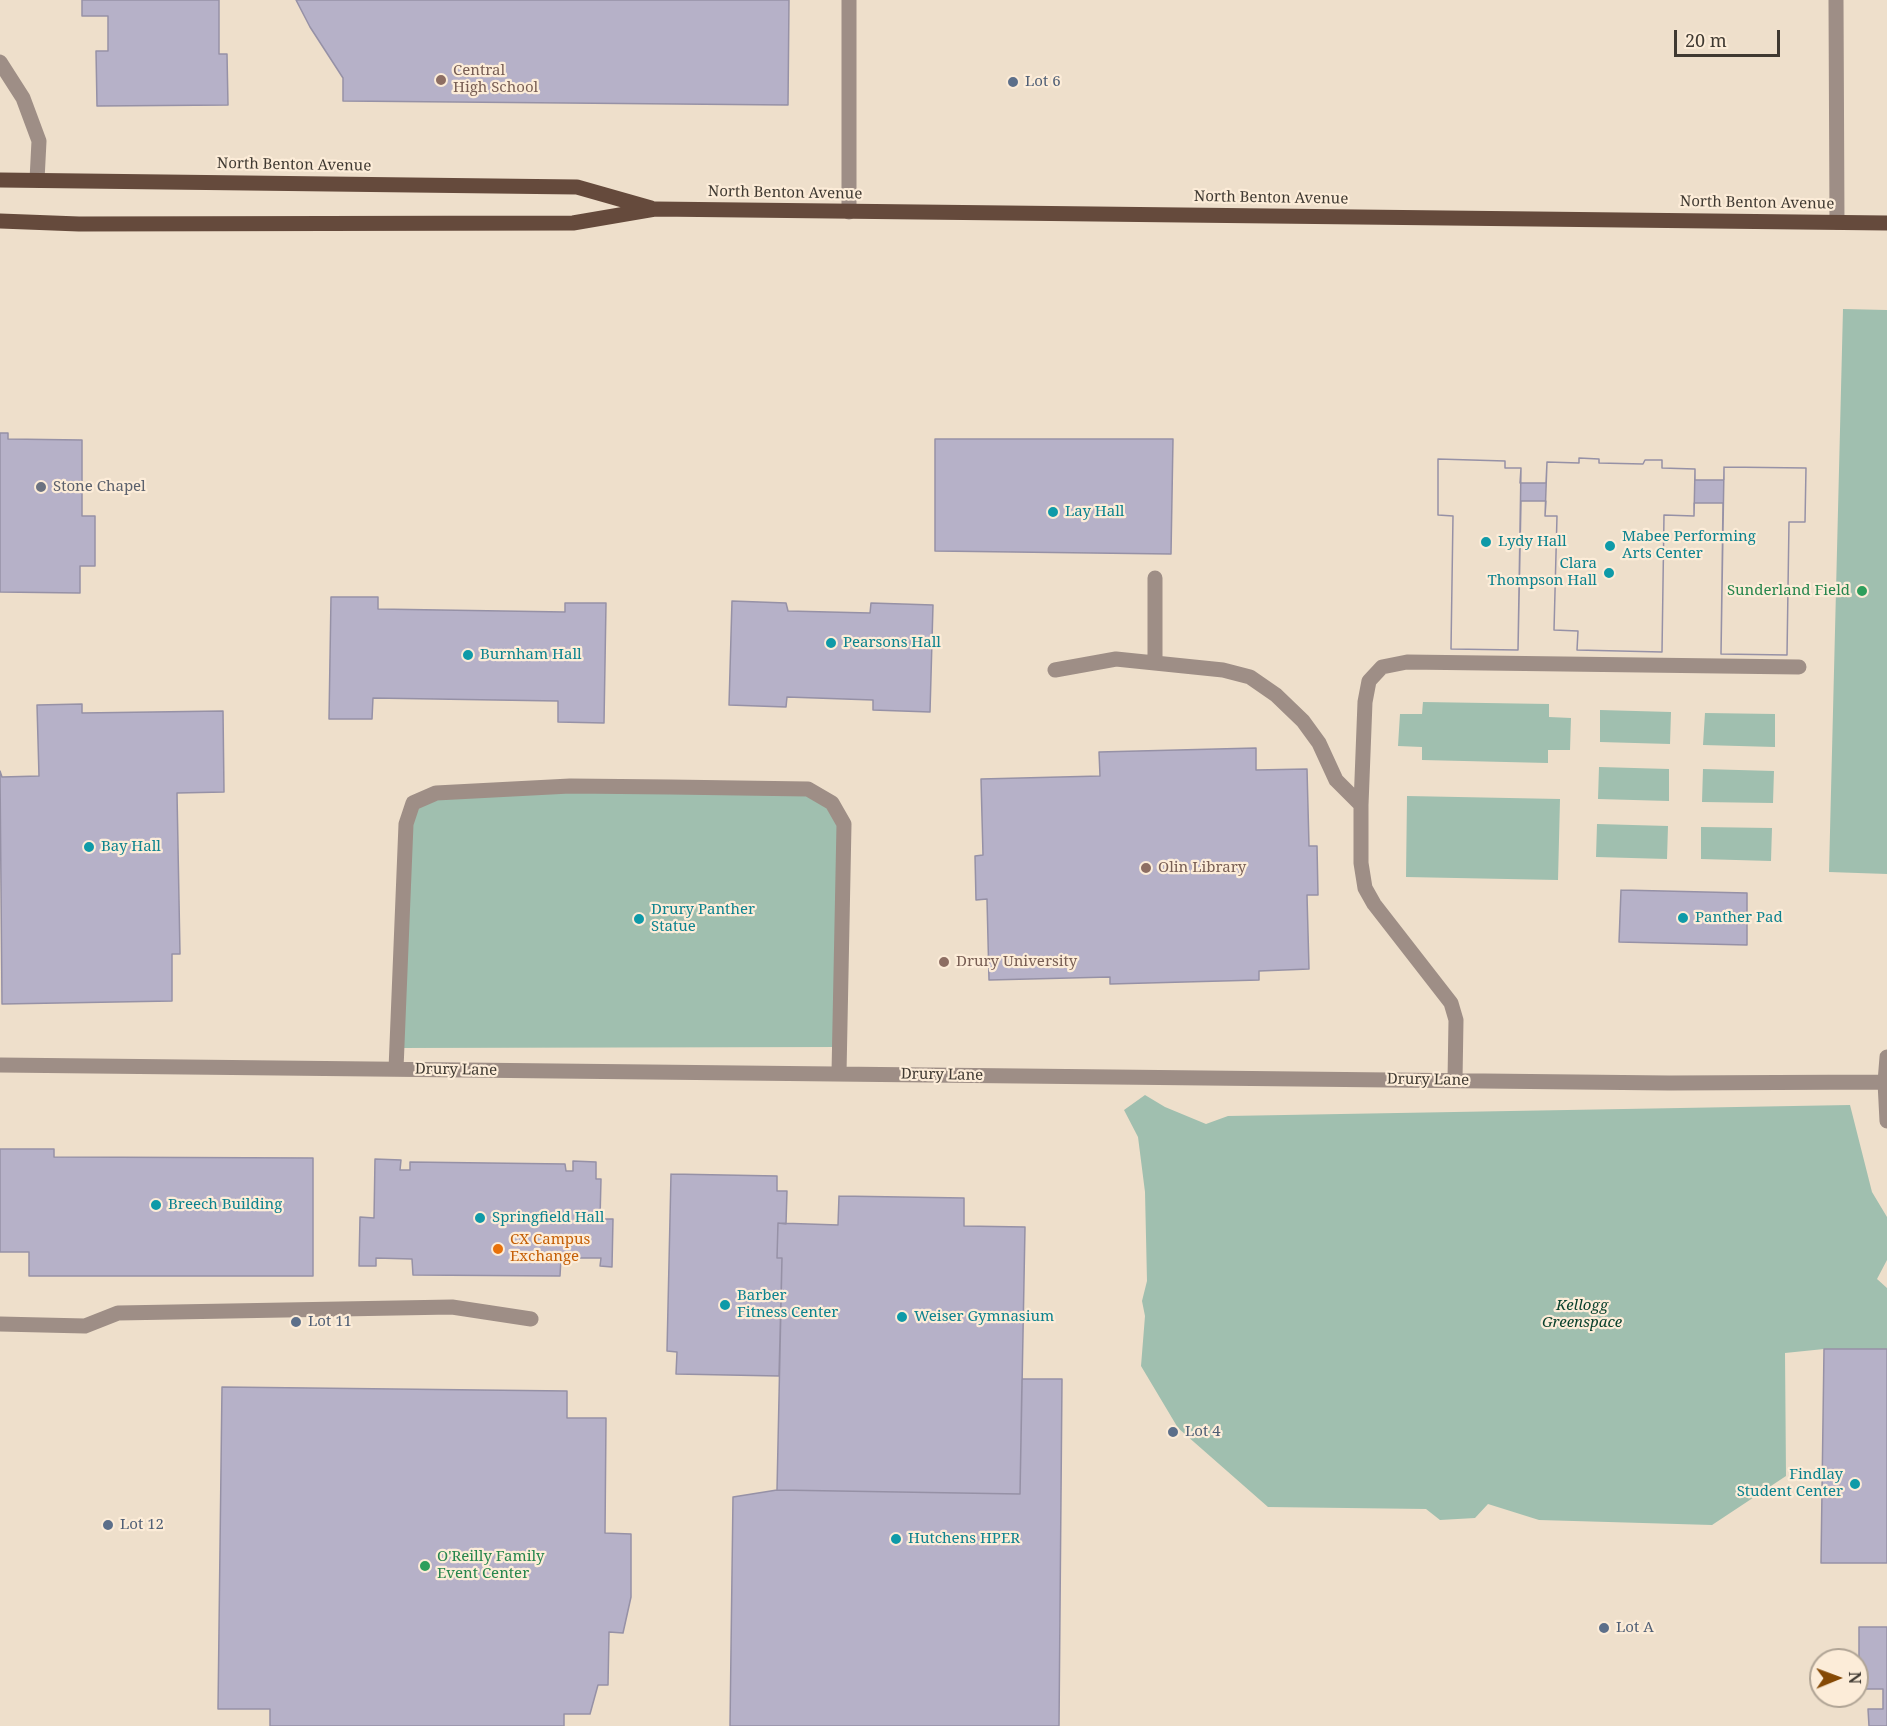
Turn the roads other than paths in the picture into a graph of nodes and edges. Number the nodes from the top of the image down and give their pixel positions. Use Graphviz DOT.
graph roads {
  1 [pos="849,0"];
  2 [pos="1836,0"];
  3 [pos="0,62"];
  4 [pos="0,180"];
  5 [pos="37,180"];
  6 [pos="656,209"];
  7 [pos="849,212"];
  8 [pos="0,221"];
  9 [pos="1837,222"];
  10 [pos="1887,223"];
  11 [pos="1155,578"];
  12 [pos="1155,662"];
  13 [pos="1799,667"];
  14 [pos="1055,670"];
  15 [pos="1361,805"];
  16 [pos="1887,1057"];
  17 [pos="0,1065"];
  18 [pos="396,1070"];
  19 [pos="839,1073"];
  20 [pos="1455,1080"];
  21 [pos="1885,1082"];
  22 [pos="1887,1120"];
  23 [pos="531,1319"];
  24 [pos="0,1324"];
  1 -- 7 [label="street"];
  2 -- 9 [label="street"];
  3 -- 5 [label="street"];
  4 -- 5 [label="main road, North Benton Avenue"];
  5 -- 6 [label="main road, North Benton Avenue"];
  6 -- 7 [label="main road, North Benton Avenue"];
  6 -- 8 [label="main road, North Benton Avenue"];
  7 -- 9 [label="main road, North Benton Avenue"];
  9 -- 10 [label="main road, North Benton Avenue"];
  11 -- 12 [label="street"];
  12 -- 14 [label="street"];
  12 -- 15 [label="street"];
  13 -- 15 [label="street"];
  15 -- 20 [label="street"];
  16 -- 21 [label="street"];
  17 -- 18 [label="street, Drury Lane"];
  18 -- 19 [label="street, Drury Lane"];
  18 -- 19 [label="street"];
  19 -- 20 [label="street, Drury Lane"];
  20 -- 21 [label="street, Drury Lane"];
  21 -- 22 [label="street"];
  23 -- 24 [label="street"];
}
